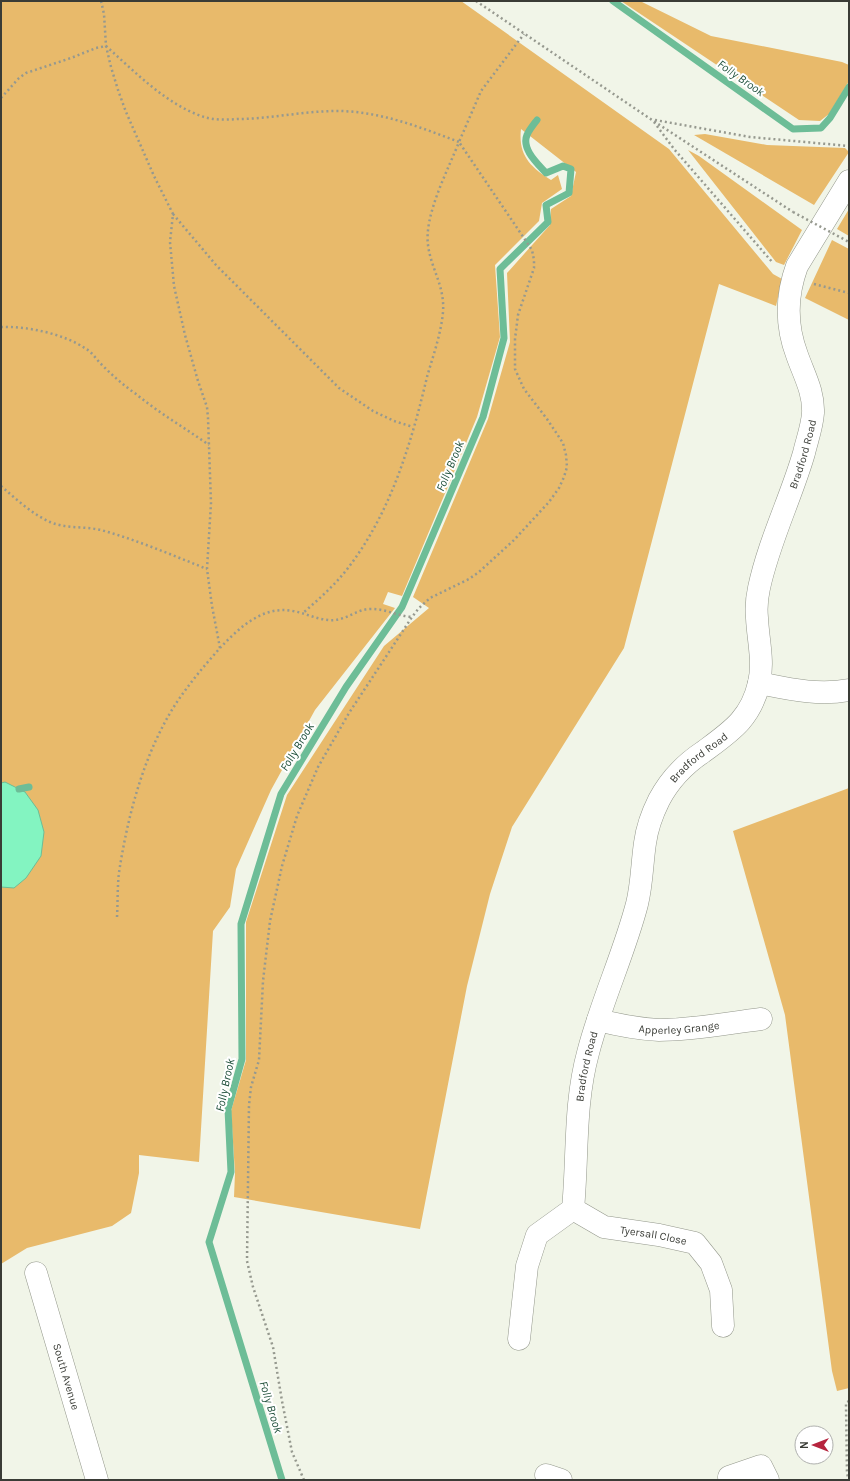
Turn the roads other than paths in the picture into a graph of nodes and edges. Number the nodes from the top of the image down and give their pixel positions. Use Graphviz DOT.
graph roads {
  1 [pos="849,181"];
  2 [pos="759,683"];
  3 [pos="849,690"];
  4 [pos="761,1019"];
  5 [pos="598,1020"];
  6 [pos="573,1209"];
  7 [pos="36,1273"];
  8 [pos="723,1326"];
  9 [pos="519,1339"];
  10 [pos="729,1477"];
  11 [pos="97,1480"];
  12 [pos="768,1480"];
  1 -- 2 [label="street, Bradford Road"];
  2 -- 3 [label="street"];
  2 -- 5 [label="street, Bradford Road"];
  4 -- 5 [label="street, Apperley Grange"];
  5 -- 6 [label="street, Bradford Road"];
  6 -- 8 [label="street, Tyersall Close"];
  6 -- 9 [label="street"];
  7 -- 11 [label="street, South Avenue"];
  10 -- 12 [label="street"];
}
